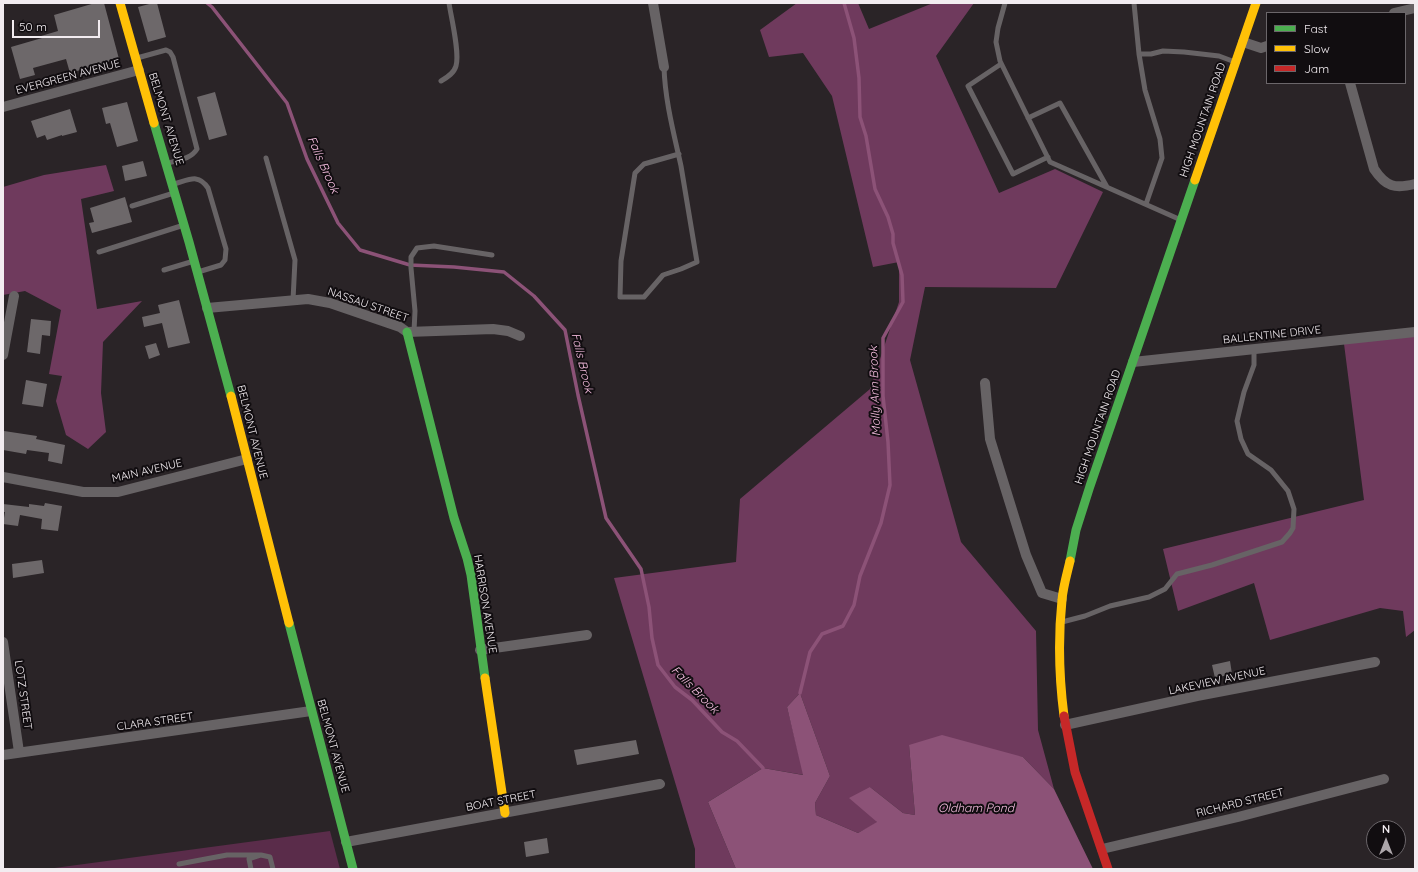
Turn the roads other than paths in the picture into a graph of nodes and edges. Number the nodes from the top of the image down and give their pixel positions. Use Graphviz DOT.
graph roads {
  1 [pos="120,3"];
  2 [pos="449,3"];
  3 [pos="653,3"];
  4 [pos="1005,3"];
  5 [pos="1134,3"];
  6 [pos="1256,3"];
  7 [pos="1415,8"];
  8 [pos="1398,12"];
  9 [pos="1243,42"];
  10 [pos="1266,46"];
  11 [pos="1139,54"];
  12 [pos="135,58"];
  13 [pos="1236,62"];
  14 [pos="1001,64"];
  15 [pos="664,67"];
  16 [pos="139,70"];
  17 [pos="441,81"];
  18 [pos="1350,84"];
  19 [pos="3,107"];
  20 [pos="1028,118"];
  21 [pos="678,154"];
  22 [pos="1048,157"];
  23 [pos="266,158"];
  24 [pos="167,164"];
  25 [pos="1415,184"];
  26 [pos="1107,187"];
  27 [pos="174,188"];
  28 [pos="1146,204"];
  29 [pos="132,206"];
  30 [pos="1182,221"];
  31 [pos="185,225"];
  32 [pos="99,252"];
  33 [pos="492,255"];
  34 [pos="194,260"];
  35 [pos="164,270"];
  36 [pos="198,272"];
  37 [pos="14,296"];
  38 [pos="293,300"];
  39 [pos="207,308"];
  40 [pos="411,331"];
  41 [pos="1415,332"];
  42 [pos="520,336"];
  43 [pos="1254,349"];
  44 [pos="3,355"];
  45 [pos="1132,362"];
  46 [pos="985,383"];
  47 [pos="247,459"];
  48 [pos="3,477"];
  49 [pos="1062,599"];
  50 [pos="1060,622"];
  51 [pos="588,635"];
  52 [pos="3,642"];
  53 [pos="480,650"];
  54 [pos="1375,662"];
  55 [pos="311,711"];
  56 [pos="1065,725"];
  57 [pos="19,752"];
  58 [pos="3,755"];
  59 [pos="1384,779"];
  60 [pos="660,784"];
  61 [pos="505,813"];
  62 [pos="346,842"];
  63 [pos="1102,849"];
  64 [pos="261,855"];
  65 [pos="179,864"];
  66 [pos="251,869"];
  67 [pos="273,869"];
  68 [pos="353,869"];
  69 [pos="1108,869"];
  1 -- 12 [label="street, BELMONT AVENUE"];
  2 -- 17 [label="lane"];
  3 -- 15 [label="street"];
  4 -- 14 [label="lane"];
  5 -- 11 [label="lane"];
  6 -- 9 [label="street, HIGH MOUNTAIN ROAD"];
  7 -- 8 [label="street"];
  9 -- 10 [label="street"];
  9 -- 13 [label="street, HIGH MOUNTAIN ROAD"];
  11 -- 13 [label="lane"];
  11 -- 28 [label="lane"];
  12 -- 16 [label="street, BELMONT AVENUE"];
  12 -- 24 [label="lane"];
  13 -- 30 [label="street, HIGH MOUNTAIN ROAD"];
  14 -- 20 [label="lane"];
  14 -- 22 [label="lane"];
  15 -- 21 [label="lane"];
  16 -- 19 [label="street, EVERGREEN AVENUE"];
  16 -- 24 [label="street, BELMONT AVENUE"];
  18 -- 25 [label="street"];
  20 -- 22 [label="lane"];
  20 -- 26 [label="lane"];
  21 -- 21 [label="lane"];
  22 -- 26 [label="lane"];
  23 -- 38 [label="lane"];
  24 -- 27 [label="street, BELMONT AVENUE"];
  26 -- 28 [label="lane"];
  27 -- 29 [label="lane"];
  27 -- 31 [label="street, BELMONT AVENUE"];
  27 -- 36 [label="lane"];
  28 -- 30 [label="lane"];
  30 -- 45 [label="street, HIGH MOUNTAIN ROAD"];
  31 -- 32 [label="lane"];
  31 -- 34 [label="street, BELMONT AVENUE"];
  33 -- 40 [label="lane"];
  34 -- 35 [label="lane"];
  34 -- 36 [label="street, BELMONT AVENUE"];
  36 -- 39 [label="street, BELMONT AVENUE"];
  37 -- 44 [label="street"];
  38 -- 39 [label="street, NASSAU STREET"];
  38 -- 40 [label="street, NASSAU STREET"];
  39 -- 47 [label="street, BELMONT AVENUE"];
  40 -- 42 [label="street, NASSAU STREET"];
  40 -- 53 [label="street, HARRISON AVENUE"];
  41 -- 43 [label="street, BALLENTINE DRIVE"];
  43 -- 45 [label="street, BALLENTINE DRIVE"];
  43 -- 50 [label="lane"];
  45 -- 49 [label="street, HIGH MOUNTAIN ROAD"];
  46 -- 49 [label="street"];
  47 -- 48 [label="street, MAIN AVENUE"];
  47 -- 55 [label="street, BELMONT AVENUE"];
  49 -- 50 [label="street, HIGH MOUNTAIN ROAD"];
  50 -- 56 [label="street, HIGH MOUNTAIN ROAD"];
  51 -- 53 [label="street"];
  52 -- 57 [label="street, LOTZ STREET"];
  53 -- 61 [label="street, HARRISON AVENUE"];
  54 -- 56 [label="street, LAKEVIEW AVENUE"];
  55 -- 57 [label="street, CLARA STREET"];
  55 -- 62 [label="street, BELMONT AVENUE"];
  56 -- 63 [label="street, HIGH MOUNTAIN ROAD"];
  57 -- 58 [label="street, CLARA STREET"];
  59 -- 63 [label="street, RICHARD STREET"];
  60 -- 61 [label="street, BOAT STREET"];
  61 -- 62 [label="street, BOAT STREET"];
  62 -- 68 [label="street, BELMONT AVENUE"];
  63 -- 69 [label="street, HIGH MOUNTAIN ROAD"];
  64 -- 65 [label="lane"];
  64 -- 66 [label="lane"];
  64 -- 67 [label="lane"];
}
